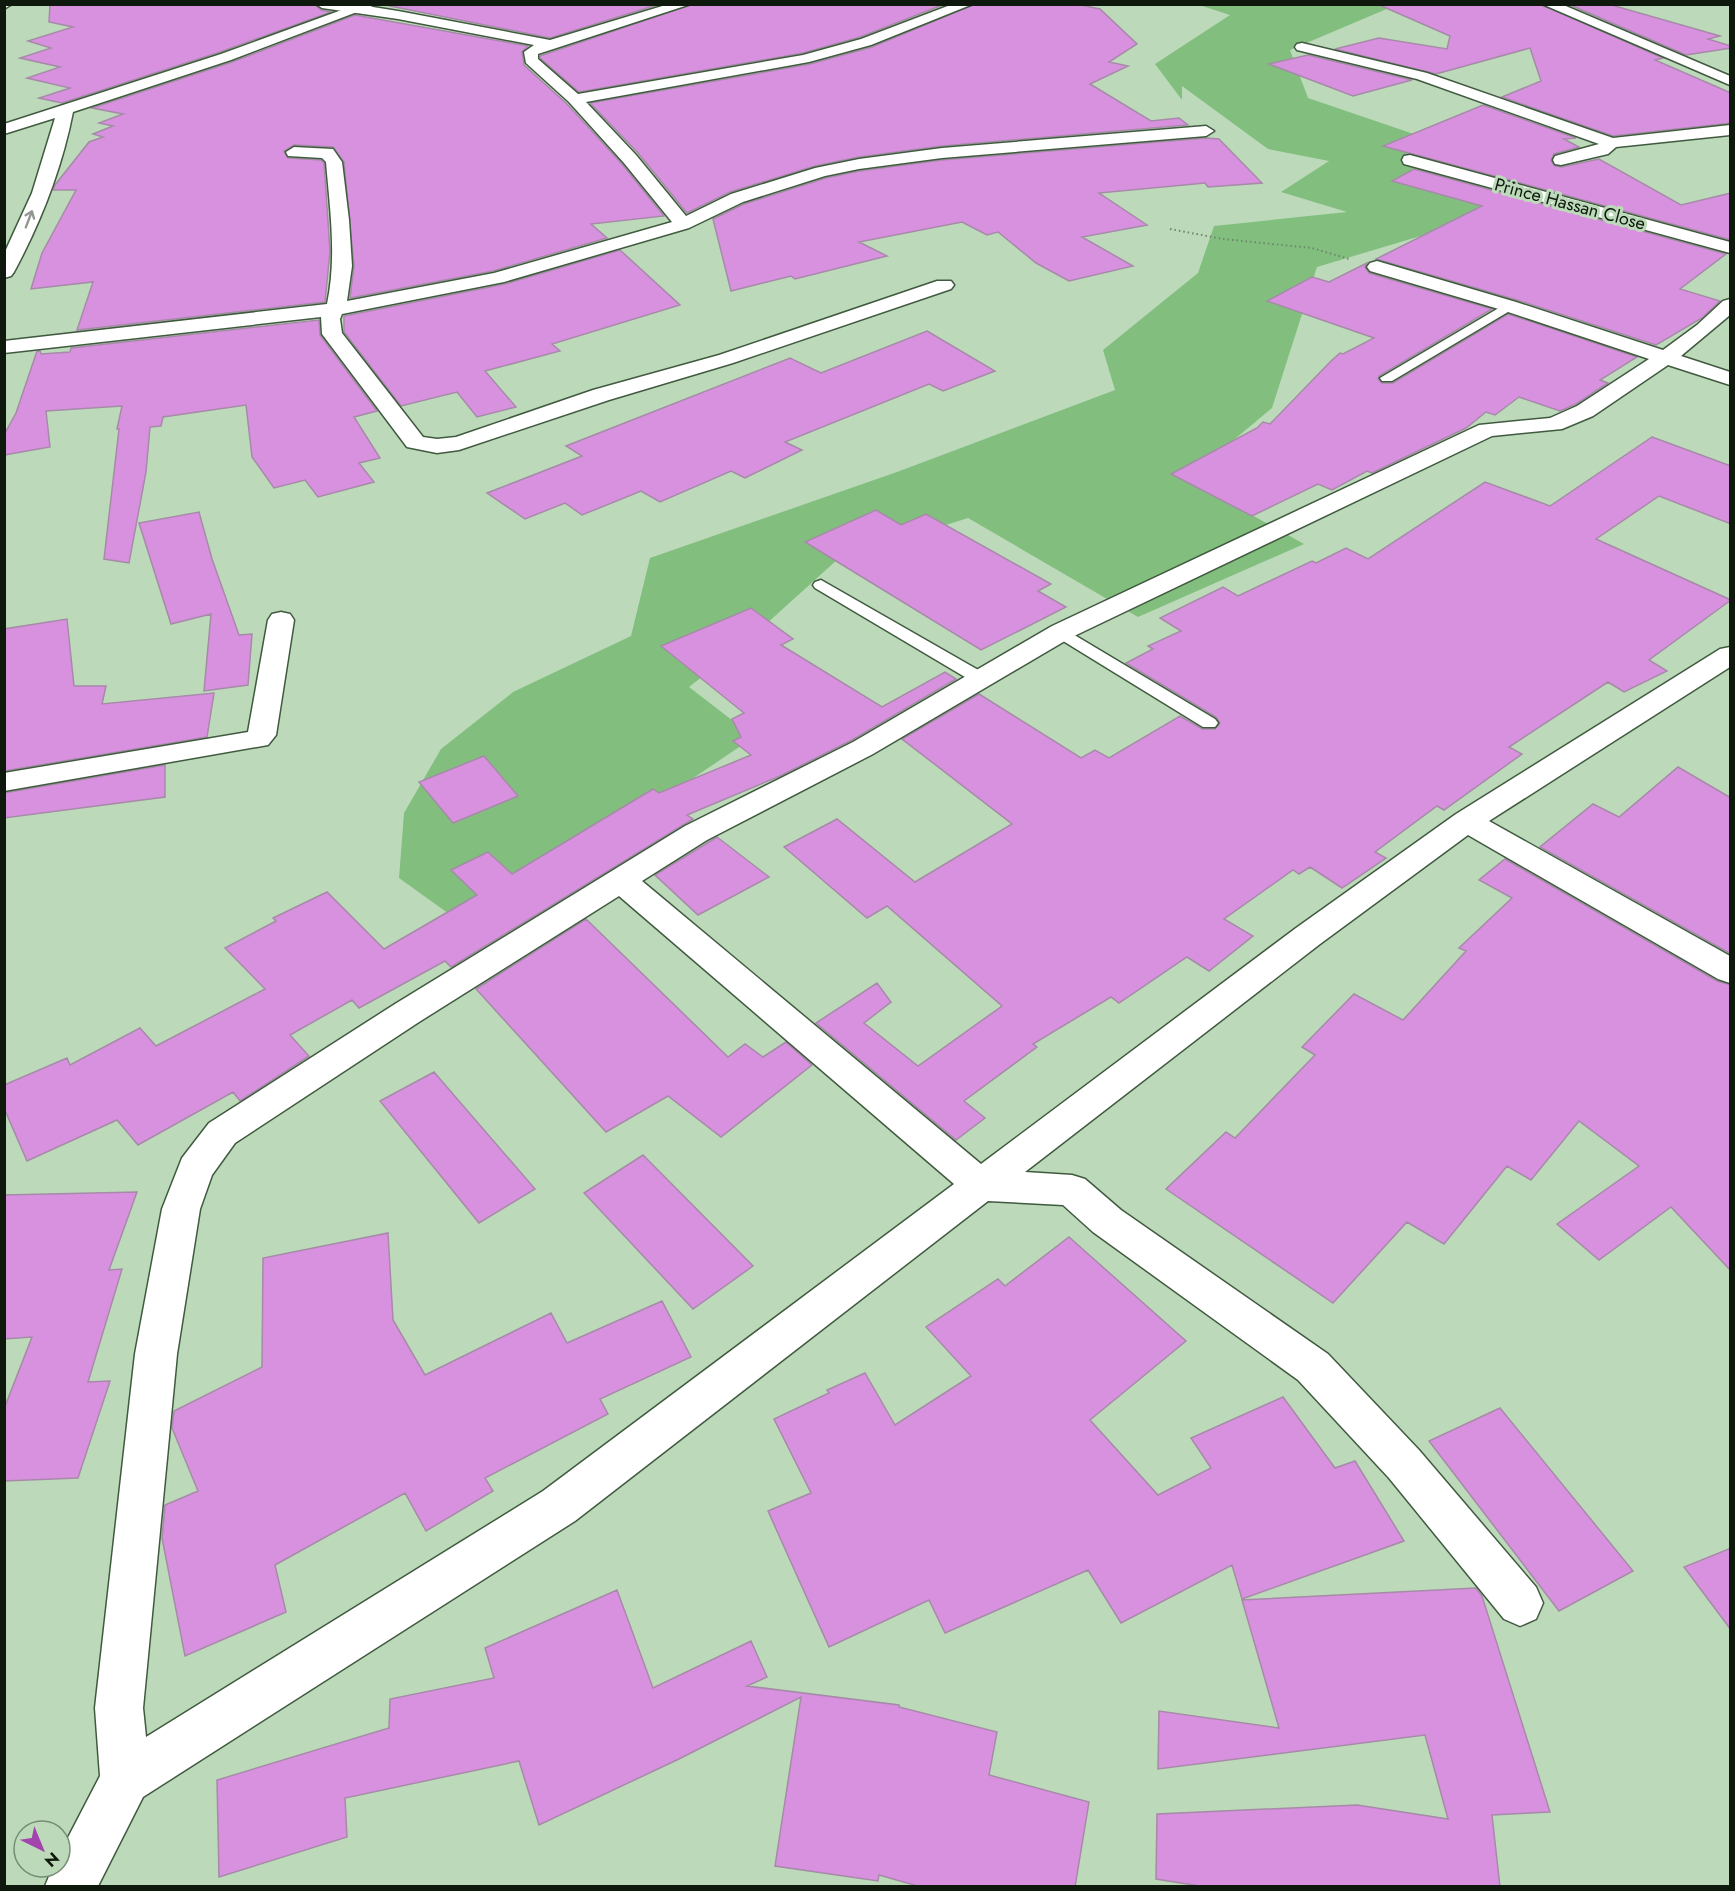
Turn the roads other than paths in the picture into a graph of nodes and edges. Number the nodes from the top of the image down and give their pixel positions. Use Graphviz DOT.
graph roads {
  1 [pos="322,4"];
  2 [pos="372,4"];
  3 [pos="685,4"];
  4 [pos="967,4"];
  5 [pos="1548,4"];
  6 [pos="356,11"];
  7 [pos="550,44"];
  8 [pos="1302,47"];
  9 [pos="1731,81"];
  10 [pos="574,99"];
  11 [pos="65,110"];
  12 [pos="31,121"];
  13 [pos="4,129"];
  14 [pos="1206,130"];
  15 [pos="1731,130"];
  16 [pos="4,137"];
  17 [pos="1612,143"];
  18 [pos="294,152"];
  19 [pos="1410,160"];
  20 [pos="1561,160"];
  21 [pos="683,224"];
  22 [pos="1731,248"];
  23 [pos="1377,267"];
  24 [pos="4,272"];
  25 [pos="944,285"];
  26 [pos="1731,305"];
  27 [pos="1509,306"];
  28 [pos="337,309"];
  29 [pos="4,347"];
  30 [pos="1665,358"];
  31 [pos="1387,378"];
  32 [pos="1731,379"];
  33 [pos="821,585"];
  34 [pos="281,620"];
  35 [pos="1061,632"];
  36 [pos="1731,655"];
  37 [pos="981,679"];
  38 [pos="1209,723"];
  39 [pos="4,782"];
  40 [pos="1467,821"];
  41 [pos="620,879"];
  42 [pos="1731,971"];
  43 [pos="981,1185"];
  44 [pos="1520,1603"];
  45 [pos="124,1779"];
  46 [pos="71,1887"];
  1 -- 6 [label="street"];
  2 -- 6 [label="street"];
  3 -- 7 [label="street"];
  4 -- 10 [label="street"];
  5 -- 9 [label="street"];
  6 -- 7 [label="street"];
  6 -- 11 [label="street"];
  7 -- 10 [label="street"];
  8 -- 17 [label="street"];
  10 -- 21 [label="street"];
  11 -- 12 [label="street"];
  24 -- 11 [label="street, one-way"];
  12 -- 13 [label="street"];
  12 -- 16 [label="street"];
  14 -- 21 [label="street"];
  15 -- 17 [label="street"];
  17 -- 20 [label="street"];
  18 -- 28 [label="street"];
  19 -- 22 [label="street, Prince Hassan Close"];
  21 -- 28 [label="street"];
  23 -- 27 [label="street"];
  25 -- 28 [label="street"];
  26 -- 30 [label="street"];
  27 -- 30 [label="street"];
  27 -- 31 [label="lane"];
  28 -- 29 [label="street"];
  30 -- 32 [label="street"];
  30 -- 35 [label="street"];
  33 -- 37 [label="lane"];
  34 -- 39 [label="street"];
  35 -- 37 [label="street"];
  35 -- 38 [label="lane"];
  36 -- 40 [label="street"];
  37 -- 41 [label="street"];
  40 -- 42 [label="street"];
  40 -- 43 [label="street"];
  41 -- 43 [label="street"];
  41 -- 45 [label="street"];
  43 -- 44 [label="street"];
  43 -- 45 [label="street"];
  45 -- 46 [label="street"];
}
